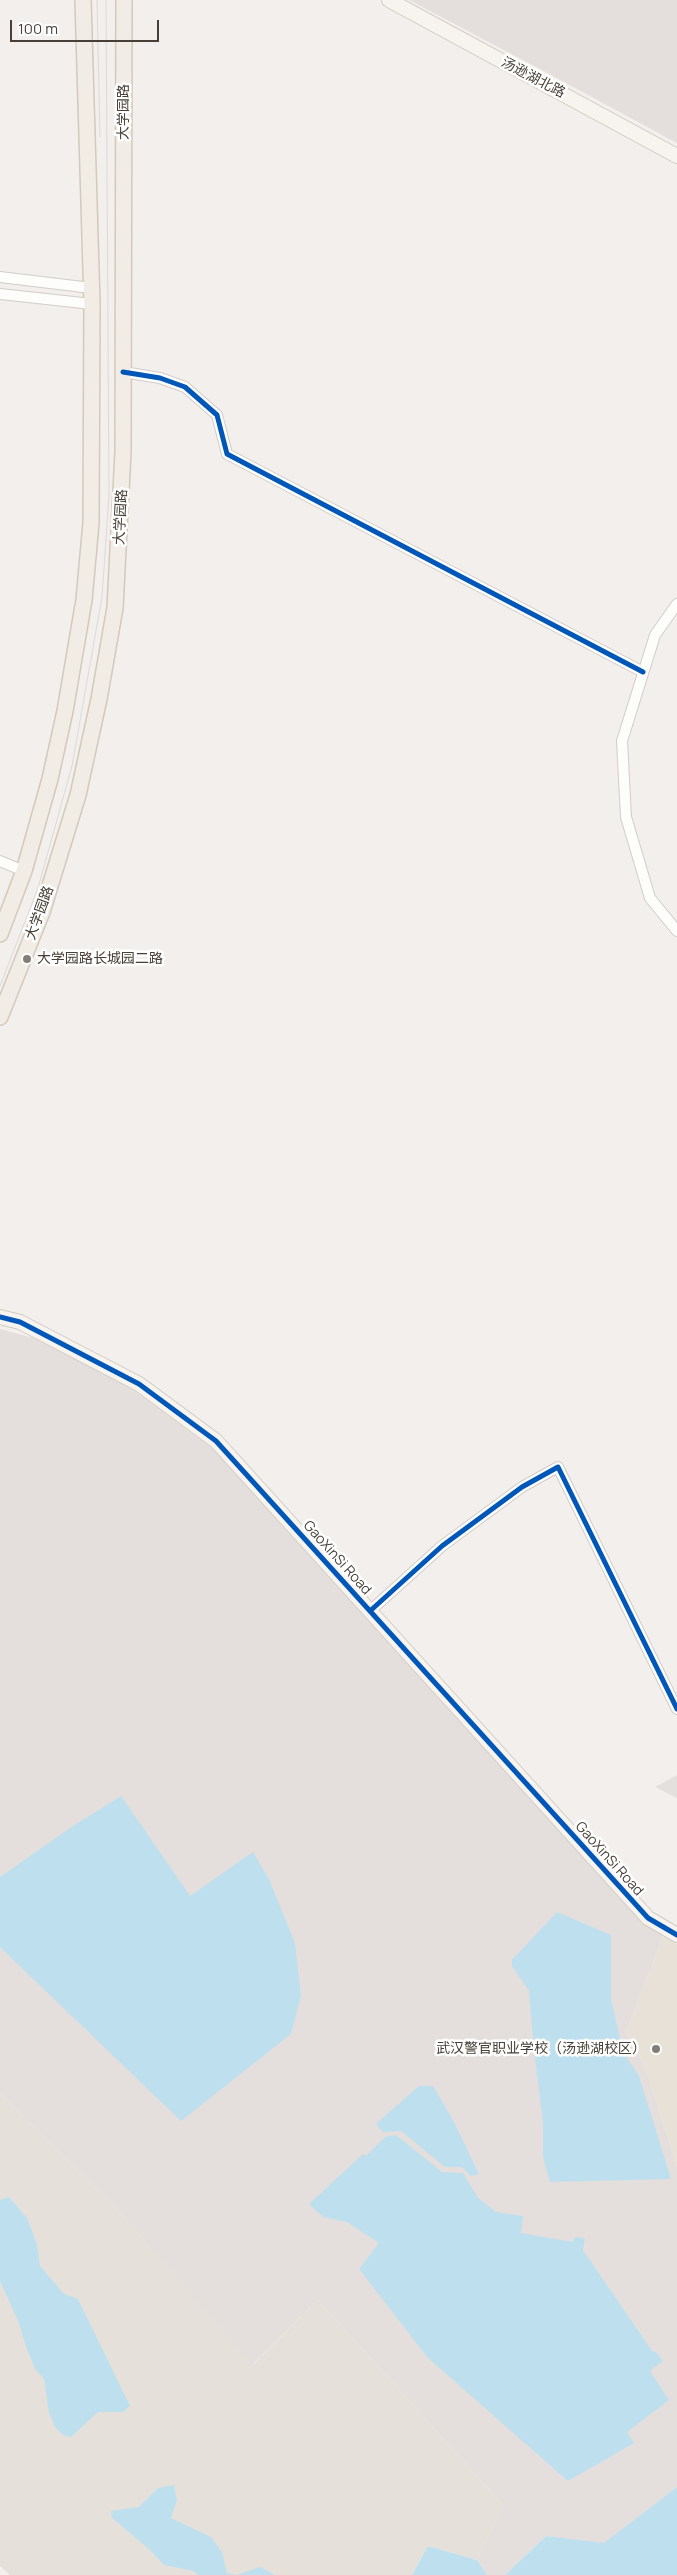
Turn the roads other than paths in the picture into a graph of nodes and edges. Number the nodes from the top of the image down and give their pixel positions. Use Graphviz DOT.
graph roads {
  1 [pos="83,0"];
  2 [pos="124,0"];
  3 [pos="389,0"];
  4 [pos="677,156"];
  5 [pos="0,278"];
  6 [pos="91,288"];
  7 [pos="0,294"];
  8 [pos="92,304"];
  9 [pos="124,372"];
  10 [pos="677,604"];
  11 [pos="643,672"];
  12 [pos="0,861"];
  13 [pos="24,871"];
  14 [pos="677,931"];
  15 [pos="0,934"];
  16 [pos="0,1018"];
  17 [pos="0,1317"];
  18 [pos="370,1611"];
  19 [pos="677,1709"];
  20 [pos="677,1935"];
  1 -- 6 [label="main road"];
  2 -- 9 [label="main road, 大学园路"];
  3 -- 4 [label="street, 汤逊湖北路"];
  5 -- 6 [label="street"];
  6 -- 8 [label="main road"];
  7 -- 8 [label="street"];
  8 -- 13 [label="main road"];
  9 -- 11 [label="street"];
  9 -- 16 [label="main road, 大学园路"];
  10 -- 11 [label="street"];
  11 -- 14 [label="street"];
  12 -- 13 [label="street"];
  13 -- 15 [label="main road"];
  17 -- 18 [label="street, GaoXinSi Road"];
  18 -- 19 [label="street"];
  18 -- 20 [label="street, GaoXinSi Road"];
}
